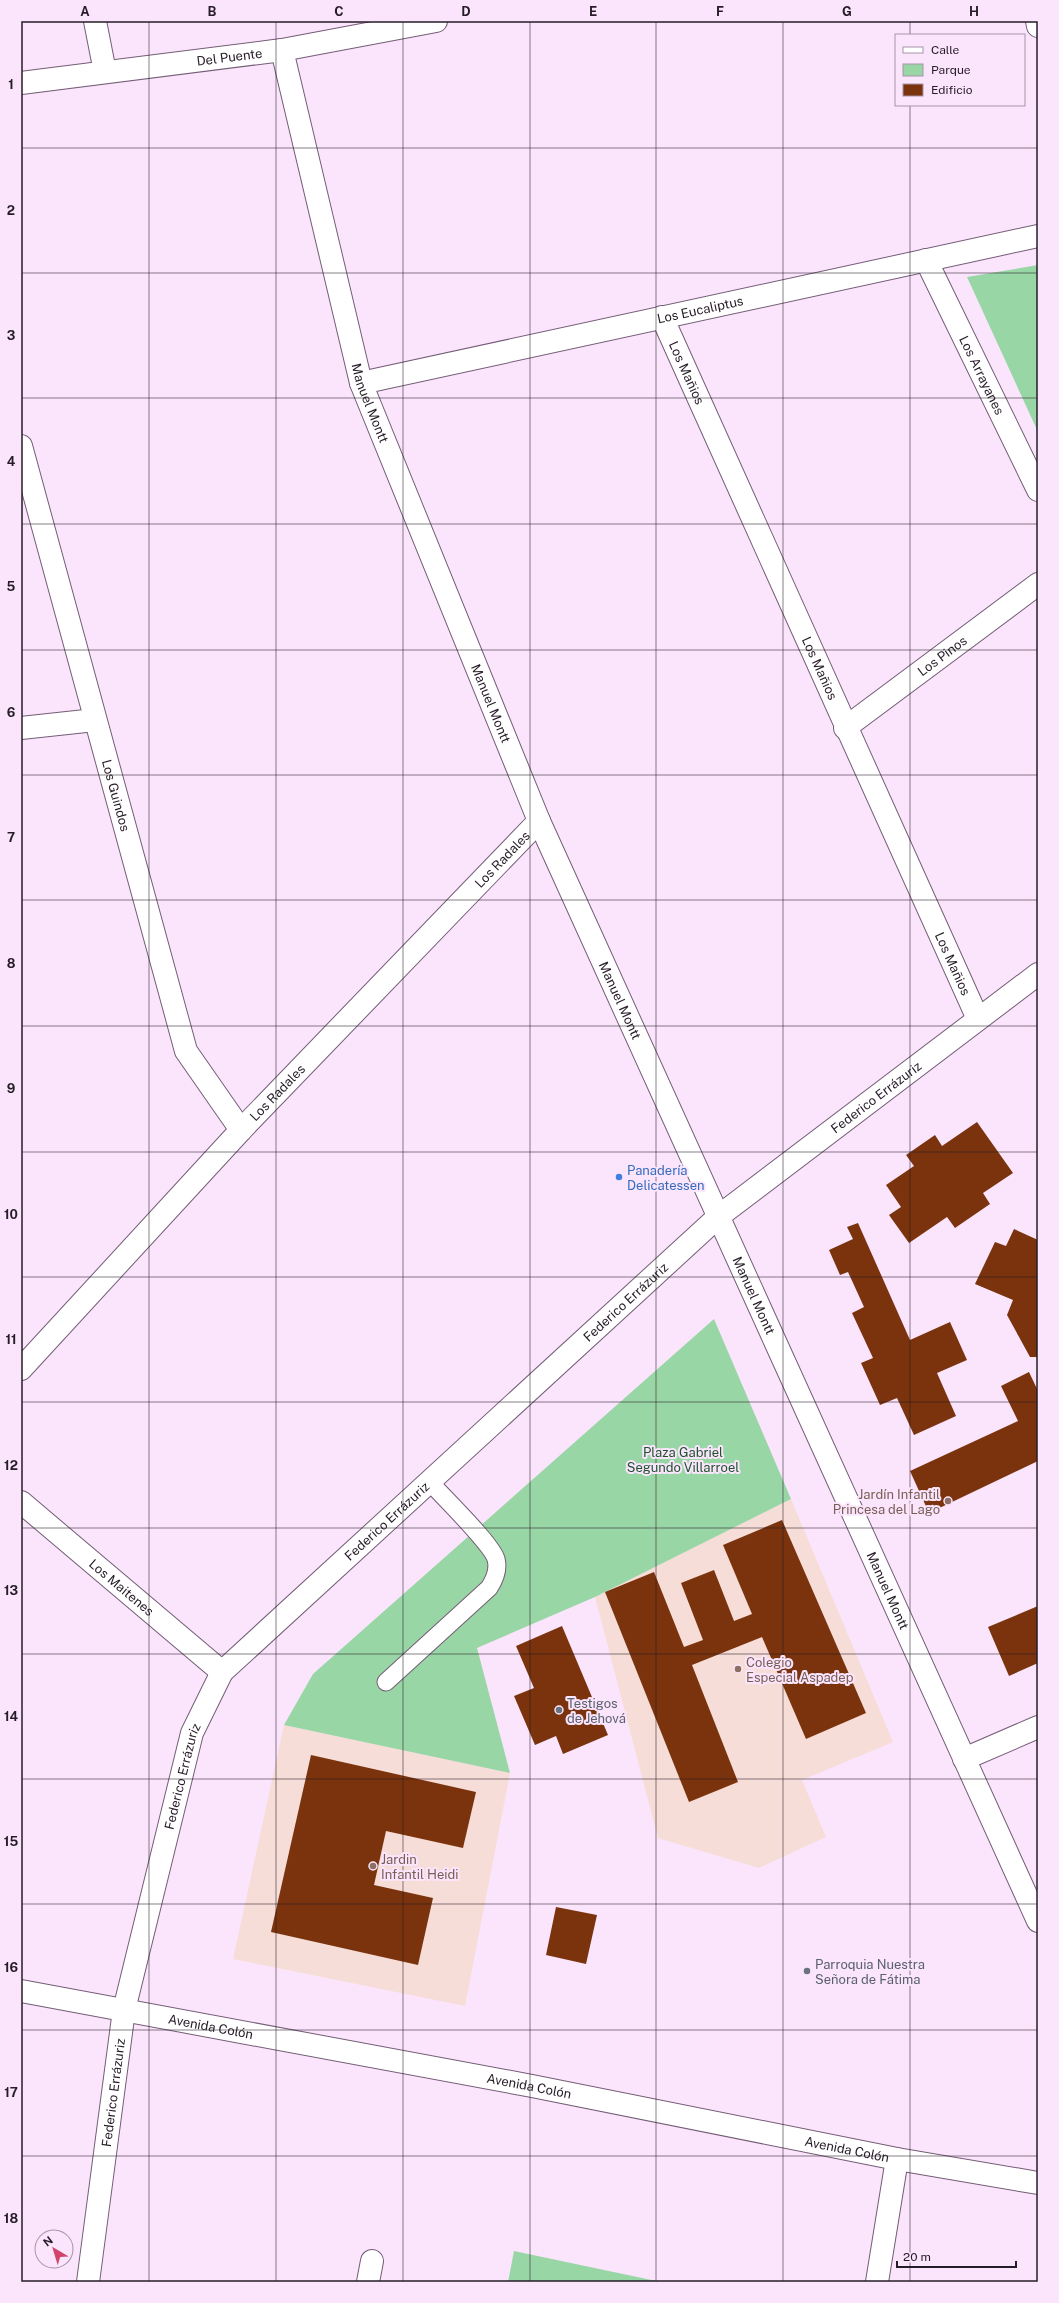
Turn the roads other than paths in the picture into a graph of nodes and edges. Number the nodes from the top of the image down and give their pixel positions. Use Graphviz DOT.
graph roads {
  1 [pos="95,21"];
  2 [pos="436,21"];
  3 [pos="1037,21"];
  4 [pos="1038,26"];
  5 [pos="282,50"];
  6 [pos="105,72"];
  7 [pos="21,83"];
  8 [pos="1038,236"];
  9 [pos="926,260"];
  10 [pos="662,317"];
  11 [pos="362,383"];
  12 [pos="21,446"];
  13 [pos="1038,490"];
  14 [pos="1038,584"];
  15 [pos="95,720"];
  16 [pos="21,728"];
  17 [pos="846,728"];
  18 [pos="539,821"];
  19 [pos="1038,974"];
  20 [pos="978,1019"];
  21 [pos="241,1130"];
  22 [pos="719,1216"];
  23 [pos="21,1368"];
  24 [pos="430,1482"];
  25 [pos="21,1502"];
  26 [pos="222,1672"];
  27 [pos="386,1682"];
  28 [pos="1038,1727"];
  29 [pos="964,1759"];
  30 [pos="1038,1921"];
  31 [pos="21,1991"];
  32 [pos="124,2010"];
  33 [pos="897,2159"];
  34 [pos="1038,2183"];
  35 [pos="372,2261"];
  36 [pos="88,2282"];
  37 [pos="368,2282"];
  38 [pos="877,2282"];
  1 -- 6 [label="street"];
  2 -- 5 [label="street, Del Puente"];
  3 -- 4 [label="street"];
  5 -- 6 [label="street, Del Puente"];
  5 -- 11 [label="street, Manuel Montt"];
  6 -- 7 [label="street, Del Puente"];
  8 -- 9 [label="street, Los Eucaliptus"];
  9 -- 10 [label="street, Los Eucaliptus"];
  9 -- 13 [label="street, Los Arrayanes"];
  10 -- 11 [label="street, Los Eucaliptus"];
  10 -- 17 [label="street, Los Mañios"];
  11 -- 18 [label="street, Manuel Montt"];
  12 -- 15 [label="street, Los Guindos"];
  14 -- 17 [label="street, Los Pinos"];
  15 -- 16 [label="street"];
  15 -- 21 [label="street, Los Guindos"];
  17 -- 20 [label="street, Los Mañios"];
  18 -- 21 [label="street, Los Radales"];
  18 -- 22 [label="street, Manuel Montt"];
  19 -- 20 [label="street, Federico Errázuriz"];
  20 -- 22 [label="street, Federico Errázuriz"];
  21 -- 23 [label="street, Los Radales"];
  22 -- 24 [label="street, Federico Errázuriz"];
  22 -- 29 [label="street, Manuel Montt"];
  24 -- 26 [label="street, Federico Errázuriz"];
  24 -- 27 [label="lane"];
  25 -- 26 [label="street, Los Maitenes"];
  26 -- 32 [label="street, Federico Errázuriz"];
  28 -- 29 [label="street"];
  29 -- 30 [label="street, Manuel Montt"];
  31 -- 32 [label="street, Avenida Colón"];
  32 -- 33 [label="street, Avenida Colón"];
  32 -- 36 [label="street, Federico Errázuriz"];
  33 -- 34 [label="street, Avenida Colón"];
  33 -- 38 [label="street"];
  35 -- 37 [label="street"];
}
